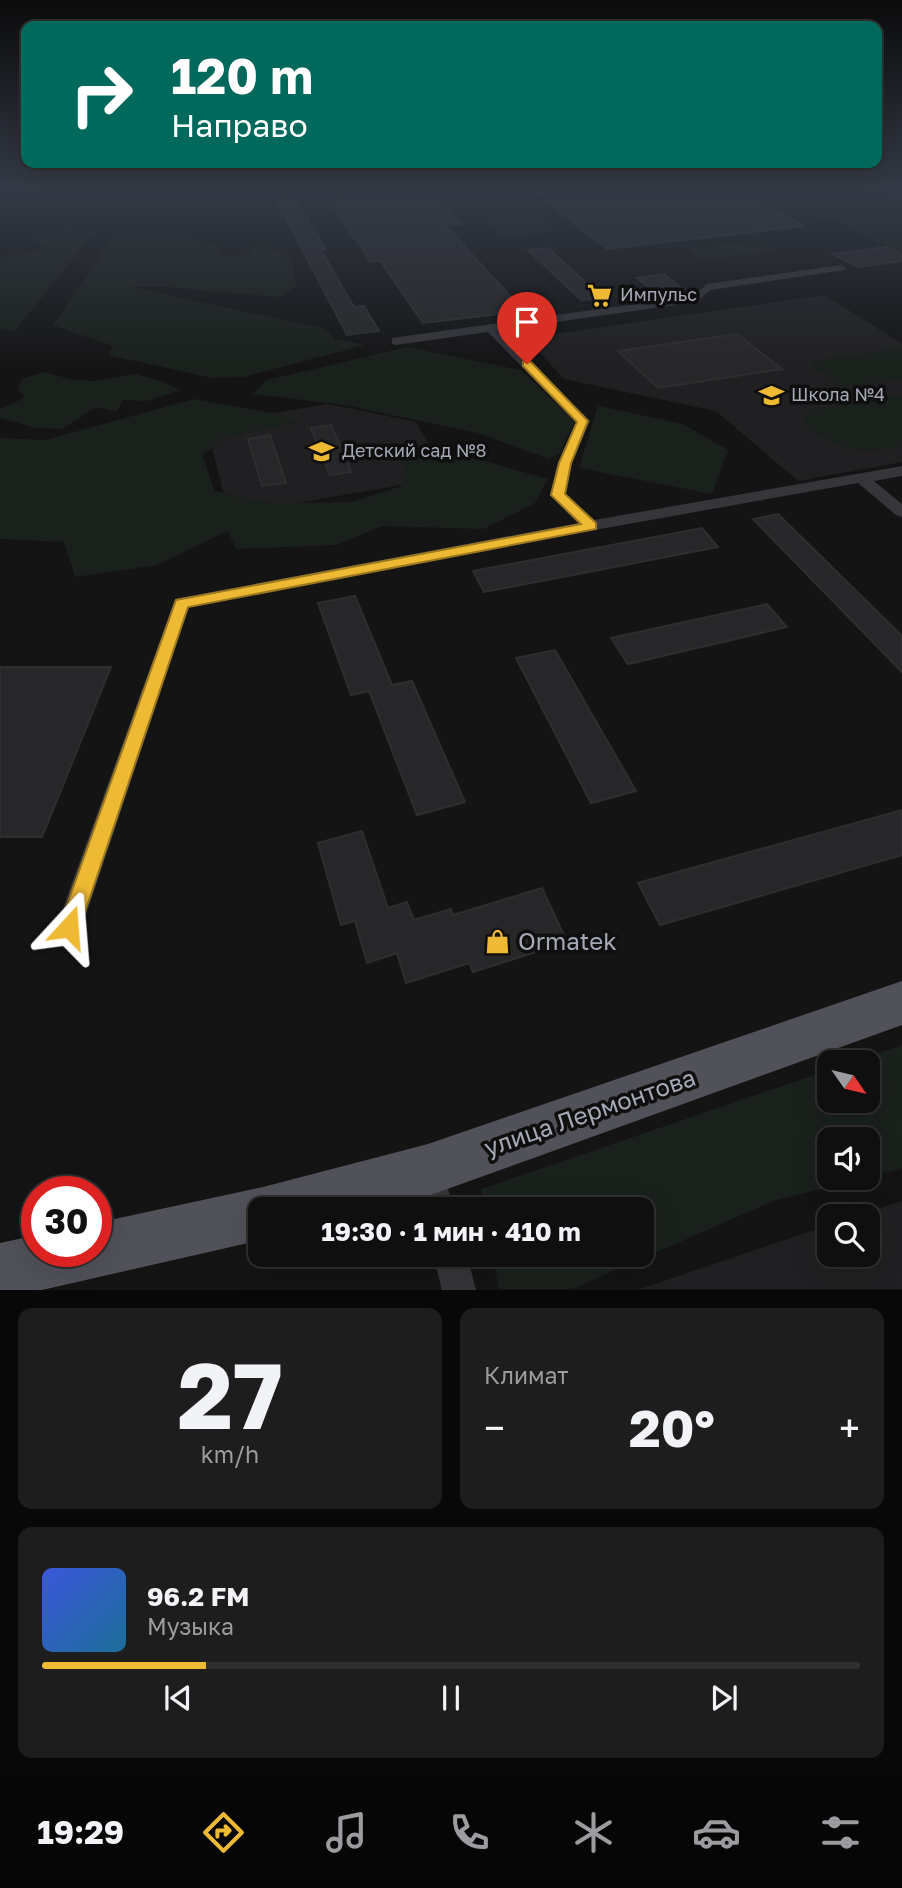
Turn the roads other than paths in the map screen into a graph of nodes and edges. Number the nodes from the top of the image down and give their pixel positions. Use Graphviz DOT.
graph roads {
  1 [pos="841,268"];
  2 [pos="492,329"];
  3 [pos="396,341"];
  4 [pos="902,471"];
  5 [pos="861,478"];
  6 [pos="902,512"];
  7 [pos="592,526"];
  8 [pos="69,927"];
  9 [pos="902,1003"];
  10 [pos="433,1189"];
  11 [pos="370,1197"];
  12 [pos="248,1216"];
  13 [pos="112,1247"];
  14 [pos="21,1267"];
  15 [pos="453,1267"];
  16 [pos="0,1271"];
  17 [pos="459,1290"];
  1 -- 2 [label="street"];
  2 -- 3 [label="street"];
  2 -- 7 [label="street"];
  4 -- 5 [label="street"];
  5 -- 6 [label="street"];
  5 -- 7 [label="street"];
  7 -- 8 [label="street"];
  9 -- 10 [label="main road, улица Лермонтова"];
  10 -- 11 [label="main road, улица Лермонтова"];
  12 -- 13 [label="main road"];
  14 -- 16 [label="main road"];
  15 -- 17 [label="street"];
}
